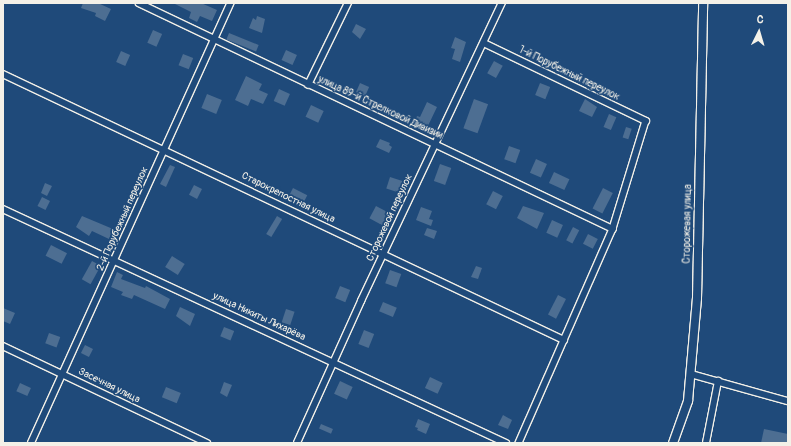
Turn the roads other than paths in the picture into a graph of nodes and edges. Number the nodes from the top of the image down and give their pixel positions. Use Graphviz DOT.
graph roads {
  1 [pos="139,3"];
  2 [pos="231,3"];
  3 [pos="348,3"];
  4 [pos="502,3"];
  5 [pos="703,3"];
  6 [pos="216,42"];
  7 [pos="484,43"];
  8 [pos="3,74"];
  9 [pos="308,85"];
  10 [pos="435,144"];
  11 [pos="165,150"];
  12 [pos="3,209"];
  13 [pos="613,229"];
  14 [pos="383,254"];
  15 [pos="114,261"];
  16 [pos="564,340"];
  17 [pos="3,346"];
  18 [pos="333,361"];
  19 [pos="62,373"];
  20 [pos="691,374"];
  21 [pos="718,381"];
  22 [pos="788,401"];
  23 [pos="31,443"];
  24 [pos="207,443"];
  25 [pos="297,443"];
  26 [pos="506,443"];
  27 [pos="519,443"];
  28 [pos="673,443"];
  29 [pos="706,443"];
  1 -- 6 [label="street, улица 89-й Стрелковой Дивизии"];
  2 -- 6 [label="street, 2-й Порубежный переулок"];
  3 -- 9 [label="street"];
  4 -- 7 [label="street, Сторожевой переулок"];
  5 -- 20 [label="main road, Сторожевая улица"];
  6 -- 9 [label="street, улица 89-й Стрелковой Дивизии"];
  6 -- 11 [label="street, 2-й Порубежный переулок"];
  7 -- 10 [label="street, Сторожевой переулок"];
  7 -- 13 [label="street, 1-й Порубежный переулок"];
  8 -- 11 [label="street, Старокрепостная улица"];
  9 -- 10 [label="street, улица 89-й Стрелковой Дивизии"];
  10 -- 13 [label="street, улица 89-й Стрелковой Дивизии"];
  10 -- 14 [label="street, Сторожевой переулок"];
  11 -- 14 [label="street, Старокрепостная улица"];
  11 -- 15 [label="street, 2-й Порубежный переулок"];
  12 -- 15 [label="street, улица Никиты Лихарёва"];
  13 -- 16 [label="street"];
  14 -- 16 [label="street, Старокрепостная улица"];
  14 -- 18 [label="street, Сторожевой переулок"];
  15 -- 18 [label="street, улица Никиты Лихарёва"];
  15 -- 19 [label="street, 2-й Порубежный переулок"];
  16 -- 27 [label="street"];
  17 -- 19 [label="street, Засечная улица"];
  18 -- 25 [label="street, Сторожевой переулок"];
  18 -- 26 [label="street, улица Никиты Лихарёва"];
  19 -- 23 [label="street, 2-й Порубежный переулок"];
  19 -- 24 [label="street, Засечная улица"];
  20 -- 21 [label="street"];
  20 -- 28 [label="main road, Сторожевая улица"];
  21 -- 22 [label="street"];
  21 -- 29 [label="street"];
}
